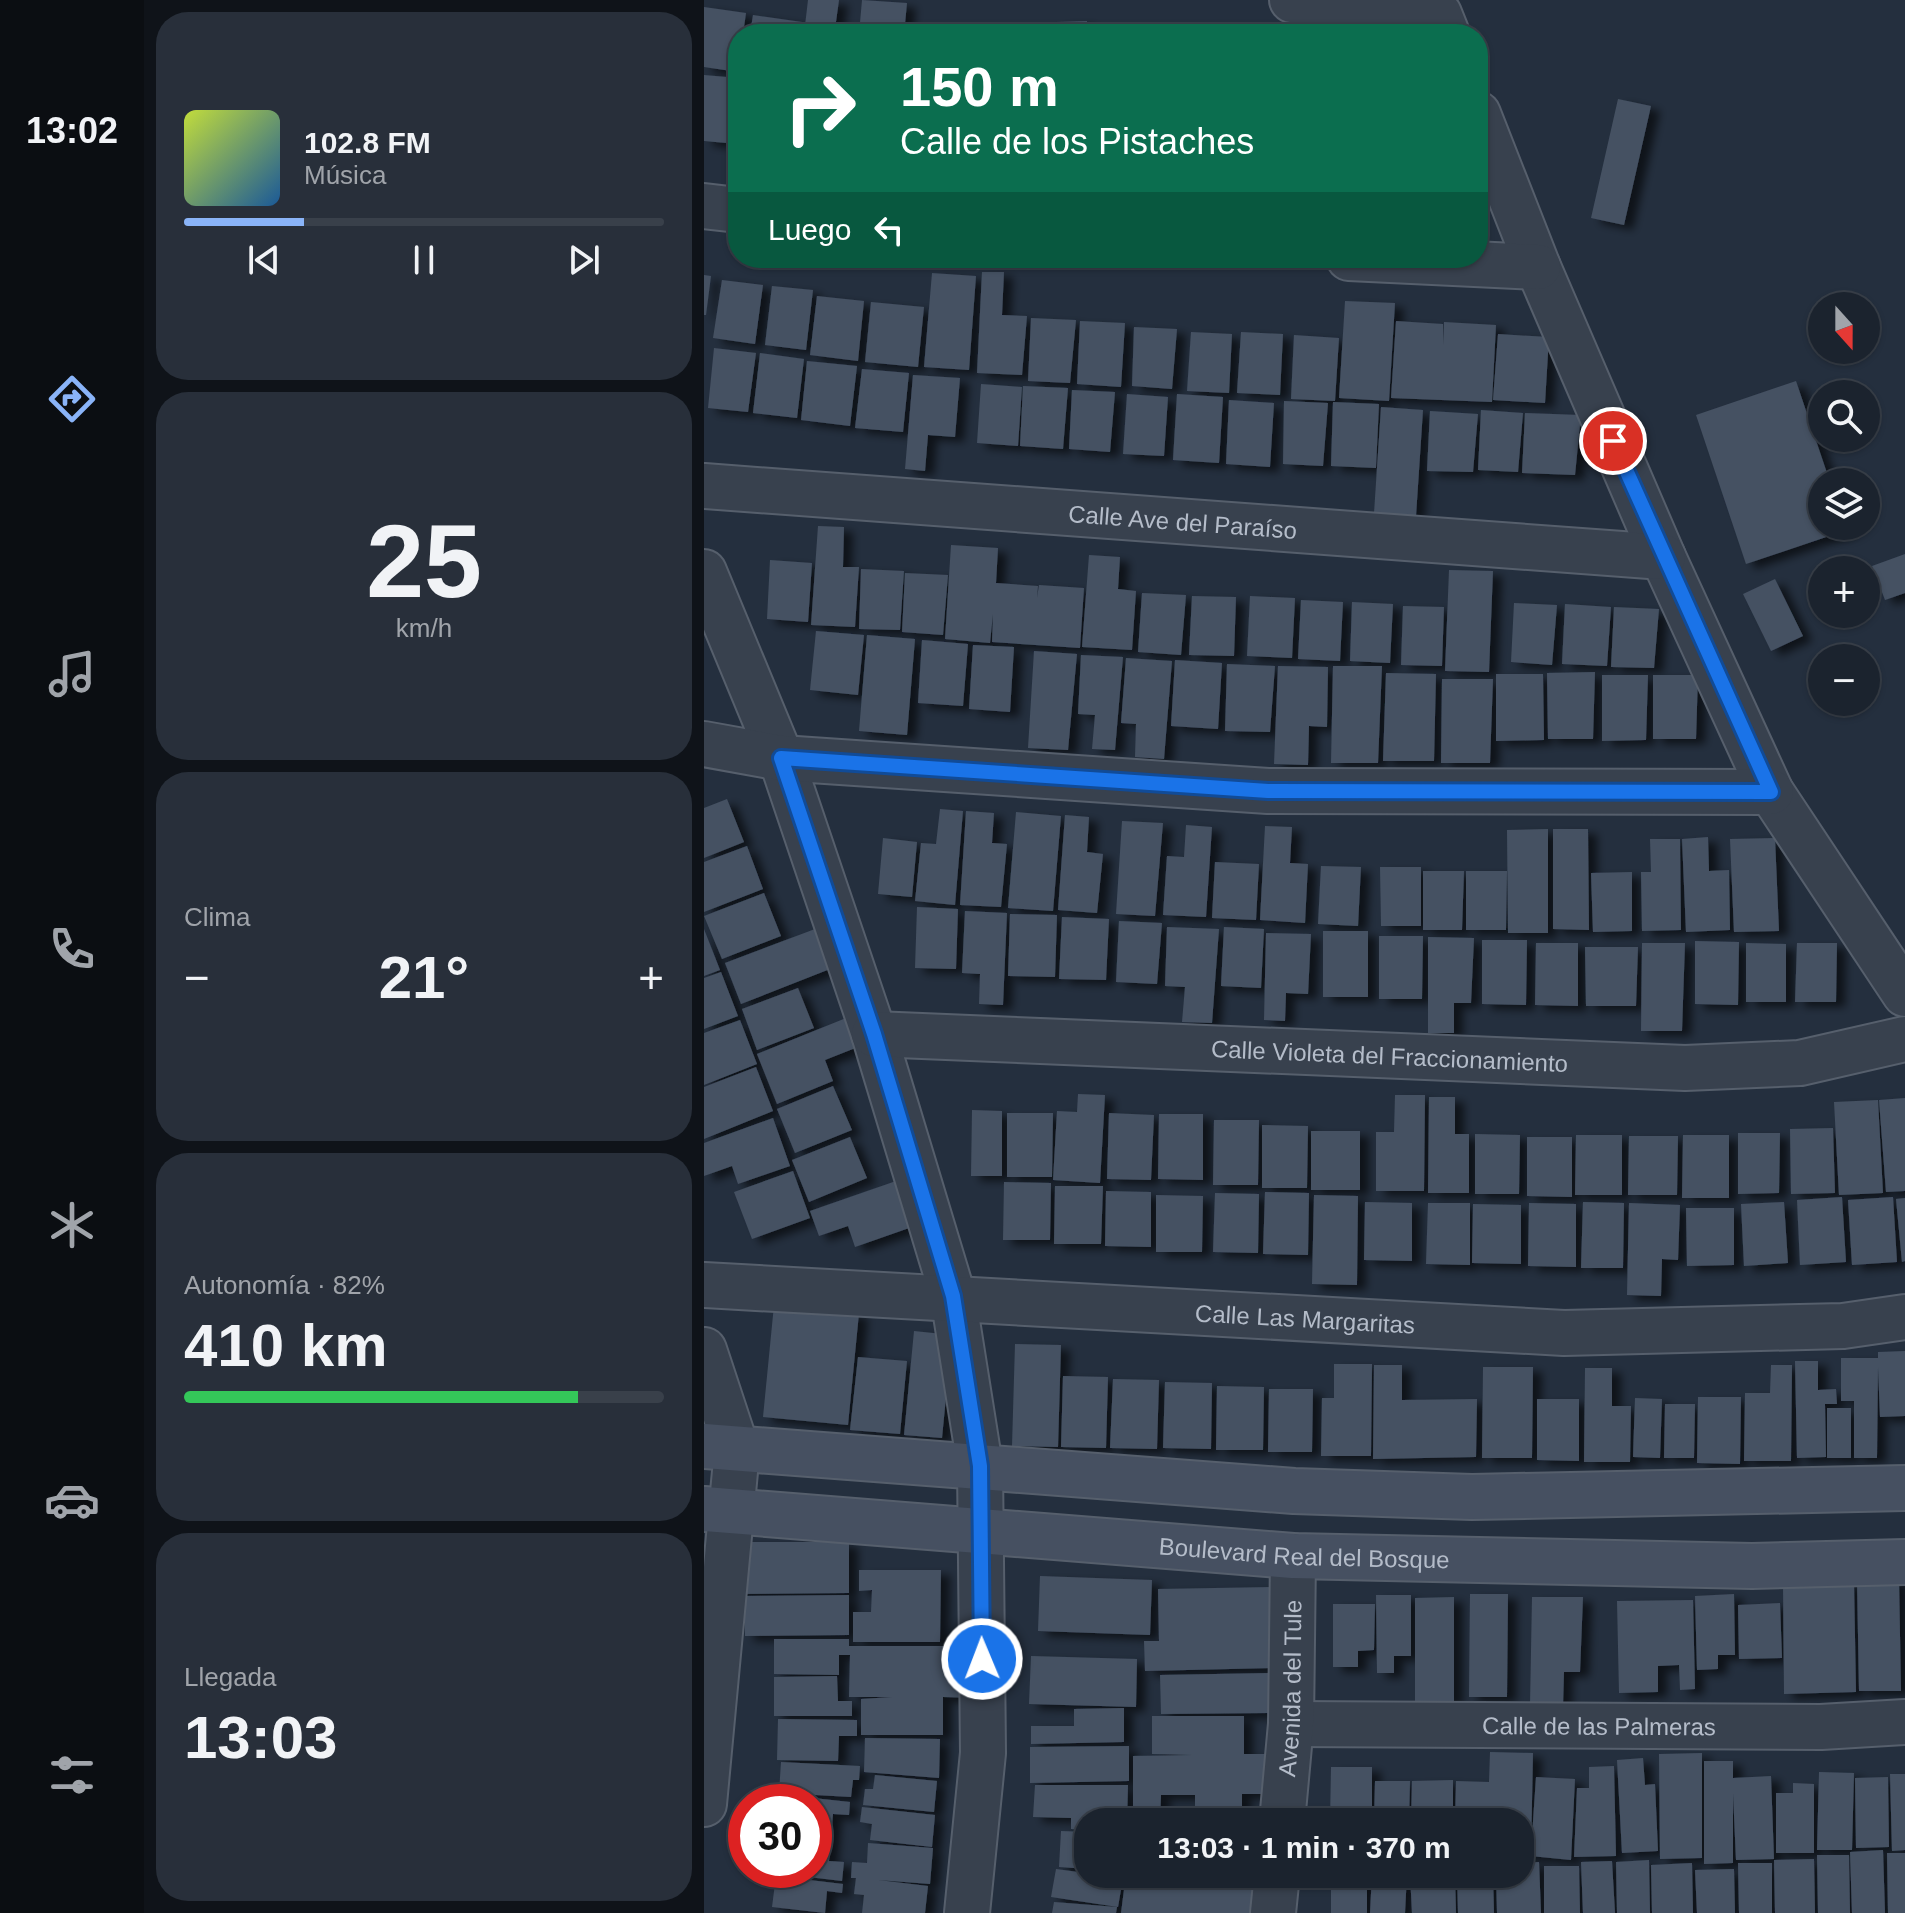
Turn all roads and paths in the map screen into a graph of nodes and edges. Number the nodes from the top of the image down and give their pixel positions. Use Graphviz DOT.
graph roads {
  1 [pos="1292,0"];
  2 [pos="1443,24"];
  3 [pos="1488,140"];
  4 [pos="704,206"];
  5 [pos="728,209"];
  6 [pos="1488,265"];
  7 [pos="1538,267"];
  8 [pos="704,486"];
  9 [pos="1663,557"];
  10 [pos="704,572"];
  11 [pos="704,744"];
  12 [pos="781,758"];
  13 [pos="1771,792"];
  14 [pos="1905,994"];
  15 [pos="874,1034"];
  16 [pos="1905,1039"];
  17 [pos="704,1285"];
  18 [pos="953,1296"];
  19 [pos="1905,1317"];
  20 [pos="704,1350"];
  21 [pos="720,1448"];
  22 [pos="980,1466"];
  23 [pos="1905,1488"];
  24 [pos="717,1510"];
  25 [pos="980,1534"];
  26 [pos="1293,1556"];
  27 [pos="1905,1562"];
  28 [pos="1905,1722"];
  29 [pos="1291,1724"];
  30 [pos="706,1752"];
  31 [pos="704,1804"];
  32 [pos="1283,1808"];
  33 [pos="1276,1888"];
  34 [pos="967,1913"];
  35 [pos="1273,1913"];
  1 -- 2 [label="street"];
  3 -- 7 [label="street"];
  4 -- 5 [label="street"];
  6 -- 7 [label="street"];
  7 -- 9 [label="street"];
  8 -- 9 [label="street, Calle Ave del Paraíso"];
  9 -- 13 [label="street"];
  10 -- 12 [label="street"];
  11 -- 12 [label="street"];
  12 -- 13 [label="street"];
  12 -- 15 [label="street"];
  13 -- 14 [label="street"];
  15 -- 16 [label="street, Calle Violeta del Fraccionamiento"];
  15 -- 18 [label="street"];
  17 -- 18 [label="street, Calle Las Margaritas"];
  18 -- 19 [label="street, Calle Las Margaritas"];
  18 -- 22 [label="street"];
  20 -- 21 [label="street"];
  21 -- 22 [label="street"];
  21 -- 24 [label="street"];
  22 -- 23 [label="street"];
  22 -- 25 [label="street"];
  24 -- 25 [label="street, Boulevard Real del Bosque"];
  24 -- 30 [label="street"];
  25 -- 26 [label="street, Boulevard Real del Bosque"];
  25 -- 34 [label="street"];
  26 -- 27 [label="street, Boulevard Real del Bosque"];
  26 -- 29 [label="street, Avenida del Tule"];
  28 -- 29 [label="street, Calle de las Palmeras"];
  29 -- 32 [label="street, Avenida del Tule"];
  30 -- 31 [label="street"];
  33 -- 35 [label="street"];
}
